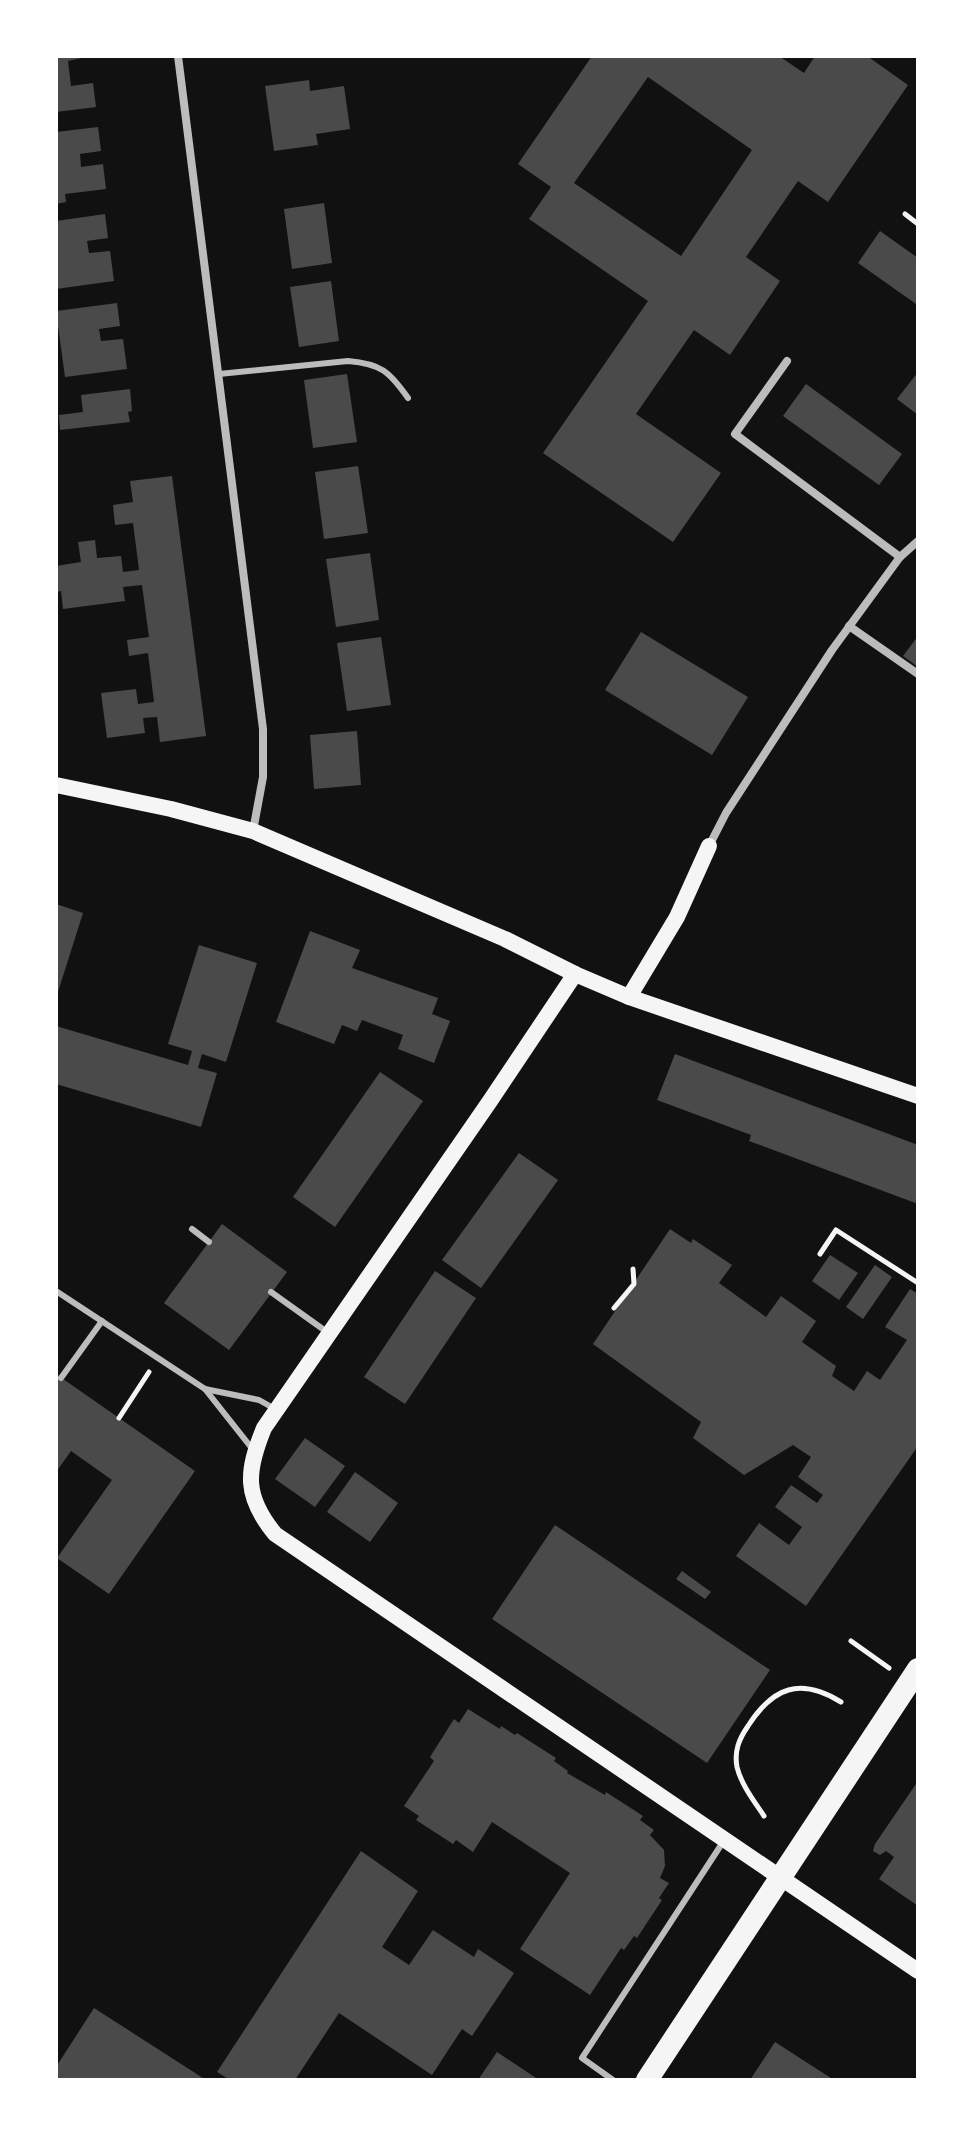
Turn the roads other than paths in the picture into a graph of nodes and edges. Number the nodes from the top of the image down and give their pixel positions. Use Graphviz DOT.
graph roads {
  1 [pos="178,56"];
  2 [pos="787,361"];
  3 [pos="219,374"];
  4 [pos="408,398"];
  5 [pos="918,541"];
  6 [pos="900,557"];
  7 [pos="849,626"];
  8 [pos="918,674"];
  9 [pos="56,785"];
  10 [pos="253,831"];
  11 [pos="709,846"];
  12 [pos="575,974"];
  13 [pos="629,997"];
  14 [pos="918,1096"];
  15 [pos="192,1229"];
  16 [pos="209,1242"];
  17 [pos="56,1291"];
  18 [pos="271,1292"];
  19 [pos="102,1321"];
  20 [pos="330,1334"];
  21 [pos="61,1378"];
  22 [pos="205,1389"];
  23 [pos="275,1409"];
  24 [pos="254,1451"];
  25 [pos="914,1676"];
  26 [pos="725,1838"];
  27 [pos="780,1877"];
  28 [pos="918,1971"];
  29 [pos="613,2080"];
  30 [pos="647,2080"];
  1 -- 3 [label="street"];
  2 -- 6 [label="street"];
  3 -- 4 [label="lane"];
  3 -- 10 [label="street"];
  5 -- 6 [label="street"];
  6 -- 7 [label="street"];
  7 -- 8 [label="street"];
  7 -- 11 [label="street"];
  9 -- 10 [label="main road"];
  10 -- 12 [label="main road"];
  11 -- 13 [label="main road"];
  12 -- 13 [label="main road"];
  12 -- 20 [label="main road"];
  13 -- 14 [label="main road"];
  15 -- 16 [label="lane"];
  17 -- 19 [label="lane"];
  18 -- 20 [label="lane"];
  19 -- 21 [label="lane"];
  19 -- 22 [label="lane"];
  20 -- 23 [label="main road"];
  22 -- 23 [label="lane"];
  22 -- 24 [label="lane"];
  23 -- 24 [label="main road"];
  24 -- 26 [label="main road"];
  25 -- 27 [label="highway"];
  26 -- 27 [label="main road"];
  26 -- 29 [label="lane"];
  27 -- 28 [label="main road"];
  27 -- 30 [label="highway"];
}
